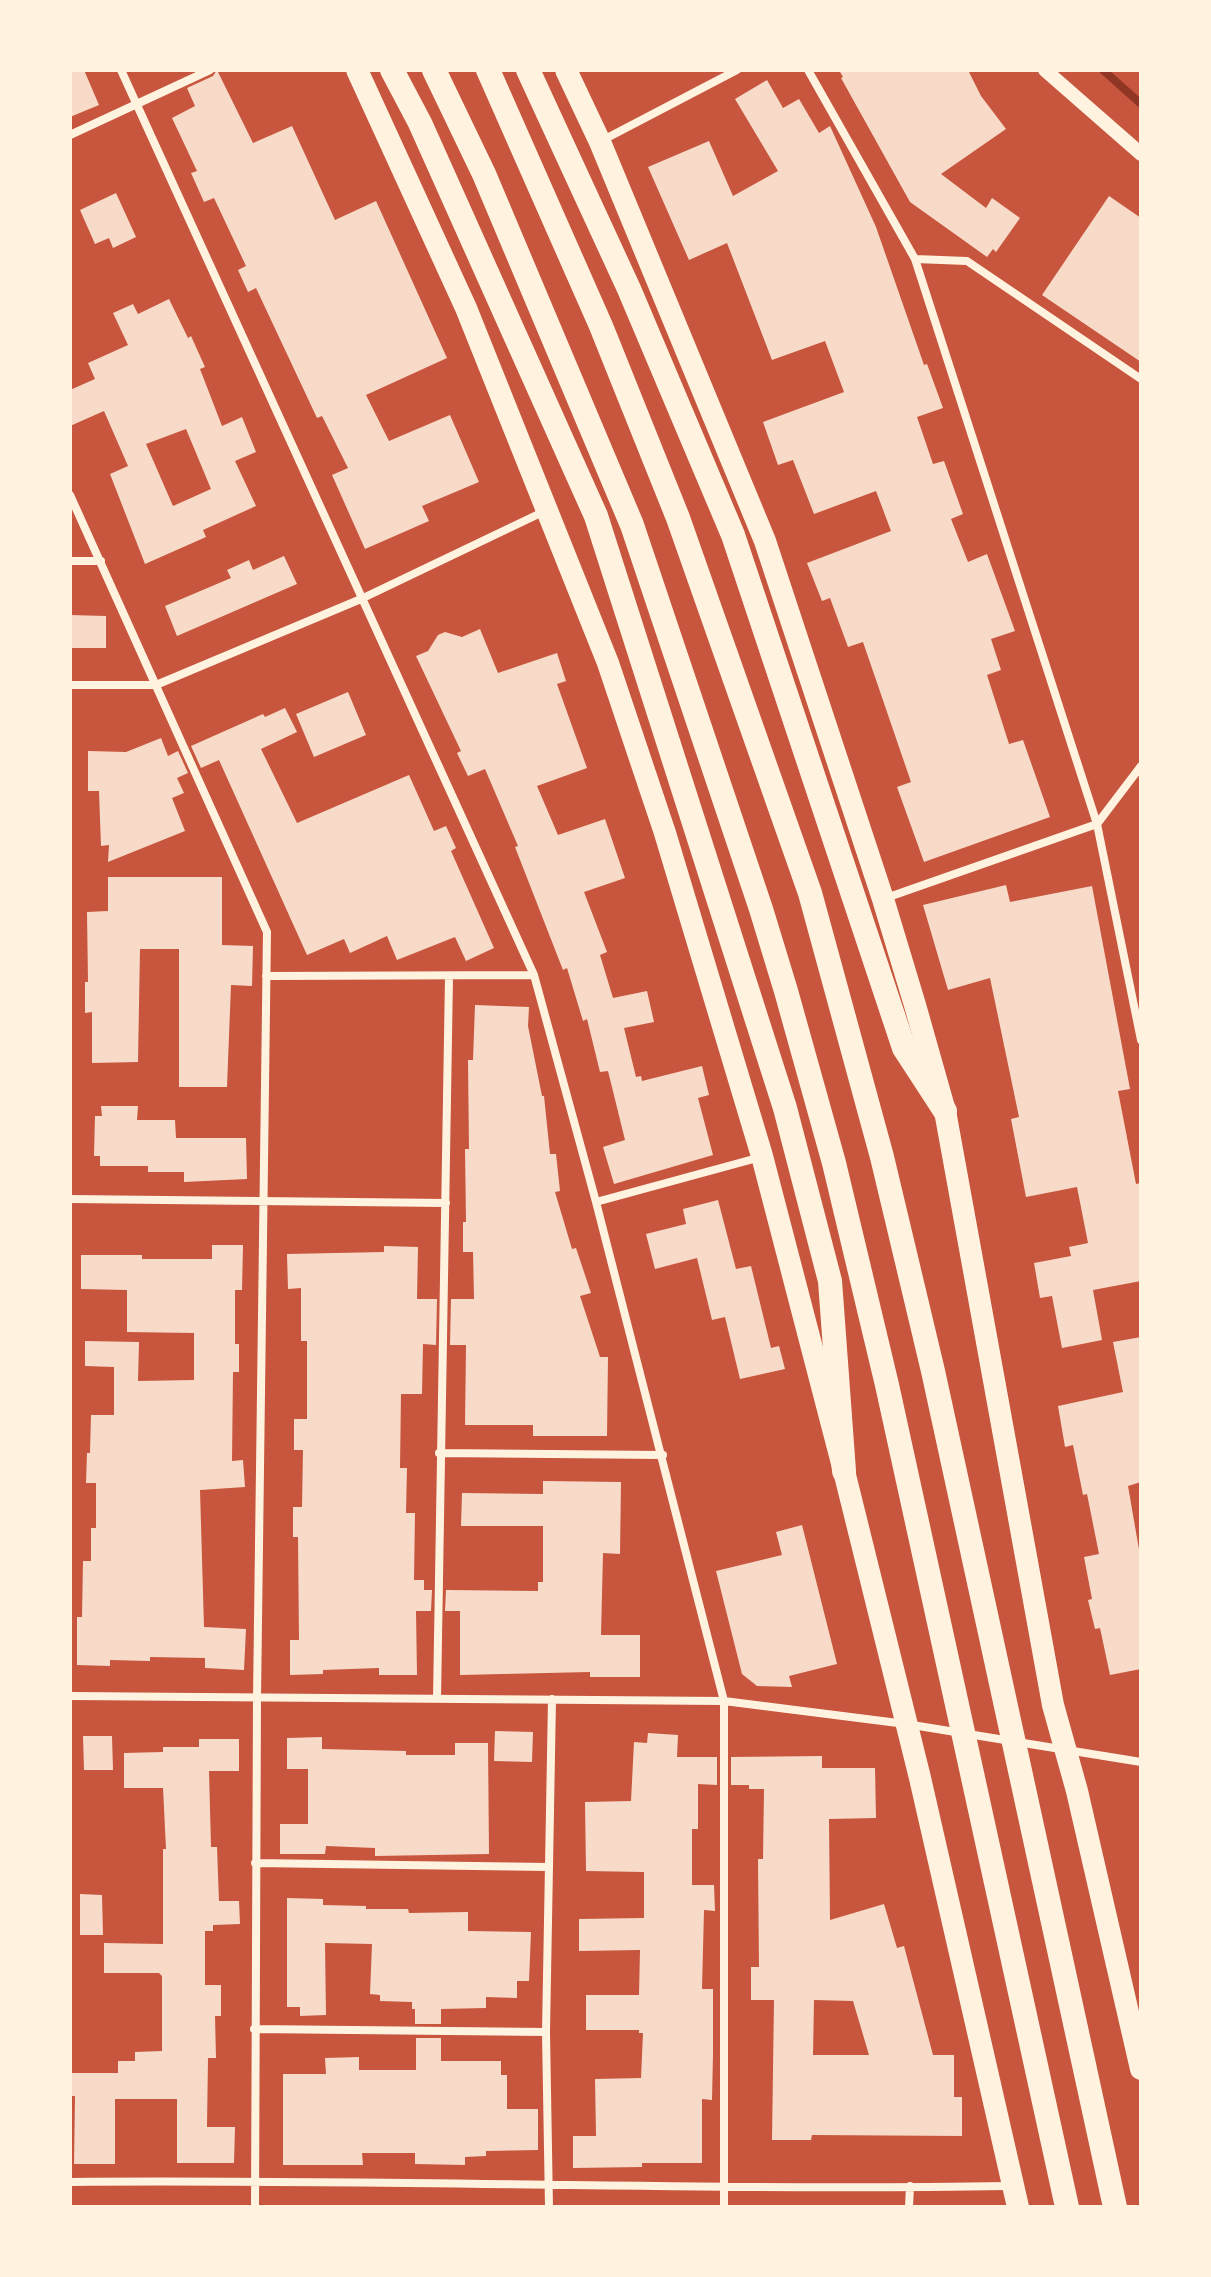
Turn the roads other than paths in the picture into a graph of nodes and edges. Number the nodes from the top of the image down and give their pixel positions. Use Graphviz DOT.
graph roads {
  1 [pos="121,70"];
  2 [pos="210,70"];
  3 [pos="357,70"];
  4 [pos="392,70"];
  5 [pos="434,70"];
  6 [pos="488,70"];
  7 [pos="528,70"];
  8 [pos="566,70"];
  9 [pos="737,70"];
  10 [pos="808,70"];
  11 [pos="1045,70"];
  12 [pos="136,105"];
  13 [pos="70,135"];
  14 [pos="600,142"];
  15 [pos="1141,154"];
  16 [pos="915,259"];
  17 [pos="1141,379"];
  18 [pos="70,495"];
  19 [pos="546,511"];
  20 [pos="70,561"];
  21 [pos="101,561"];
  22 [pos="361,599"];
  23 [pos="70,685"];
  24 [pos="156,685"];
  25 [pos="1141,766"];
  26 [pos="1097,824"];
  27 [pos="883,899"];
  28 [pos="534,975"];
  29 [pos="266,976"];
  30 [pos="449,977"];
  31 [pos="1141,1035"];
  32 [pos="945,1111"];
  33 [pos="762,1156"];
  34 [pos="70,1199"];
  35 [pos="263,1201"];
  36 [pos="596,1202"];
  37 [pos="446,1203"];
  38 [pos="439,1453"];
  39 [pos="663,1455"];
  40 [pos="844,1471"];
  41 [pos="70,1696"];
  42 [pos="257,1698"];
  43 [pos="437,1699"];
  44 [pos="552,1699"];
  45 [pos="724,1701"];
  46 [pos="906,1724"];
  47 [pos="1066,1750"];
  48 [pos="1141,1762"];
  49 [pos="255,1863"];
  50 [pos="548,1867"];
  51 [pos="254,2029"];
  52 [pos="546,2032"];
  53 [pos="1141,2069"];
  54 [pos="254,2180"];
  55 [pos="70,2182"];
  56 [pos="724,2185"];
  57 [pos="549,2186"];
  58 [pos="910,2186"];
  59 [pos="1016,2196"];
  60 [pos="255,2207"];
  61 [pos="549,2207"];
  62 [pos="724,2207"];
  63 [pos="909,2207"];
  64 [pos="1067,2207"];
  65 [pos="1115,2207"];
  1 -- 12 [label="street"];
  2 -- 12 [label="street"];
  3 -- 19 [label="highway"];
  4 -- 40 [label="highway"];
  5 -- 64 [label="highway"];
  6 -- 65 [label="highway"];
  7 -- 32 [label="highway"];
  8 -- 14 [label="highway"];
  9 -- 14 [label="street"];
  10 -- 16 [label="street"];
  11 -- 15 [label="street"];
  12 -- 13 [label="street"];
  12 -- 22 [label="street"];
  14 -- 27 [label="highway"];
  16 -- 17 [label="street"];
  16 -- 26 [label="street"];
  18 -- 21 [label="street"];
  19 -- 22 [label="street"];
  19 -- 33 [label="highway"];
  20 -- 21 [label="street"];
  21 -- 24 [label="street"];
  22 -- 24 [label="street"];
  22 -- 28 [label="street"];
  23 -- 24 [label="street"];
  24 -- 29 [label="street"];
  25 -- 26 [label="street"];
  26 -- 27 [label="street"];
  26 -- 31 [label="street"];
  27 -- 32 [label="highway"];
  28 -- 30 [label="street"];
  28 -- 36 [label="street"];
  29 -- 30 [label="street"];
  29 -- 35 [label="street"];
  30 -- 37 [label="street"];
  32 -- 47 [label="highway"];
  33 -- 36 [label="street"];
  33 -- 40 [label="highway"];
  34 -- 35 [label="street"];
  35 -- 37 [label="street"];
  35 -- 42 [label="street"];
  36 -- 39 [label="street"];
  37 -- 38 [label="street"];
  38 -- 39 [label="street"];
  38 -- 43 [label="street"];
  39 -- 45 [label="street"];
  40 -- 46 [label="highway"];
  41 -- 42 [label="street"];
  42 -- 43 [label="street"];
  42 -- 49 [label="street"];
  43 -- 44 [label="street"];
  44 -- 45 [label="street"];
  44 -- 50 [label="street"];
  45 -- 46 [label="street"];
  45 -- 56 [label="street"];
  46 -- 47 [label="street"];
  46 -- 59 [label="highway"];
  47 -- 48 [label="street"];
  47 -- 53 [label="highway"];
  49 -- 50 [label="street"];
  49 -- 51 [label="street"];
  50 -- 52 [label="street"];
  51 -- 52 [label="street"];
  51 -- 54 [label="street"];
  52 -- 57 [label="street"];
  54 -- 55 [label="street"];
  54 -- 57 [label="street"];
  54 -- 60 [label="street"];
  56 -- 57 [label="street"];
  56 -- 58 [label="street"];
  56 -- 62 [label="street"];
  57 -- 61 [label="street"];
  58 -- 59 [label="street"];
  58 -- 63 [label="street"];
}
